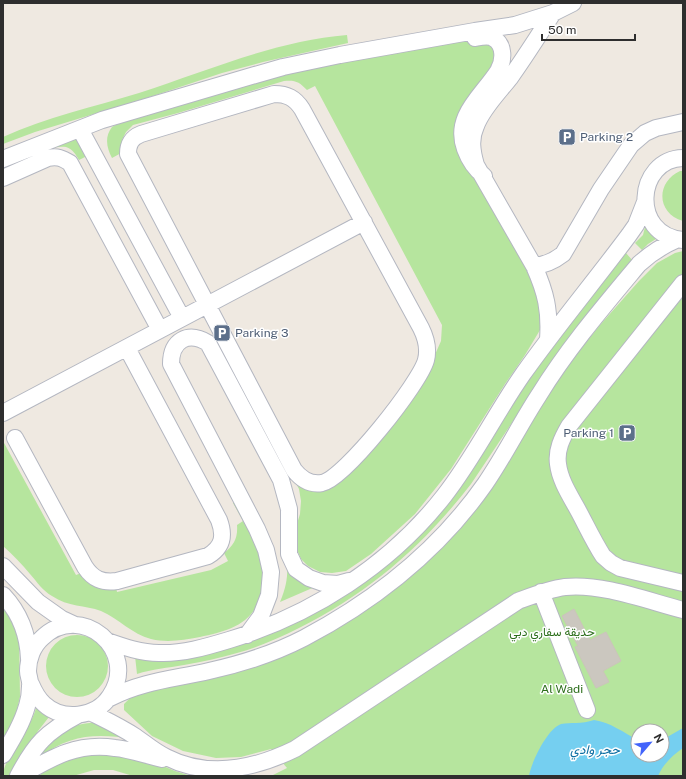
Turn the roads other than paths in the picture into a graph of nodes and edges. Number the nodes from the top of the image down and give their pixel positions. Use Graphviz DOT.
graph roads {
  1 [pos="573,3"];
  2 [pos="553,13"];
  3 [pos="683,122"];
  4 [pos="80,129"];
  5 [pos="3,158"];
  6 [pos="683,158"];
  7 [pos="484,176"];
  8 [pos="3,178"];
  9 [pos="645,202"];
  10 [pos="364,222"];
  11 [pos="680,240"];
  12 [pos="534,266"];
  13 [pos="683,283"];
  14 [pos="207,305"];
  15 [pos="182,318"];
  16 [pos="160,330"];
  17 [pos="548,340"];
  18 [pos="127,348"];
  19 [pos="9,410"];
  20 [pos="3,419"];
  21 [pos="16,438"];
  22 [pos="3,566"];
  23 [pos="353,581"];
  24 [pos="683,583"];
  25 [pos="542,592"];
  26 [pos="3,595"];
  27 [pos="683,610"];
  28 [pos="75,625"];
  29 [pos="247,635"];
  30 [pos="107,641"];
  31 [pos="29,659"];
  32 [pos="31,684"];
  33 [pos="110,698"];
  34 [pos="587,710"];
  35 [pos="84,714"];
  36 [pos="3,755"];
  37 [pos="181,764"];
  38 [pos="19,776"];
  1 -- 2 [label="street"];
  2 -- 4 [label="street"];
  2 -- 7 [label="street"];
  3 -- 12 [label="street"];
  4 -- 5 [label="street"];
  4 -- 7 [label="street"];
  4 -- 15 [label="street"];
  6 -- 9 [label="street"];
  7 -- 12 [label="street"];
  8 -- 16 [label="street"];
  9 -- 11 [label="street"];
  9 -- 17 [label="street"];
  10 -- 14 [label="street"];
  10 -- 14 [label="street"];
  10 -- 14 [label="street"];
  11 -- 33 [label="street"];
  12 -- 17 [label="street"];
  13 -- 24 [label="street"];
  14 -- 15 [label="street"];
  15 -- 16 [label="street"];
  16 -- 18 [label="street"];
  17 -- 23 [label="street"];
  18 -- 19 [label="street"];
  18 -- 21 [label="street"];
  19 -- 20 [label="street"];
  22 -- 28 [label="street"];
  23 -- 29 [label="street"];
  23 -- 29 [label="street"];
  25 -- 27 [label="street"];
  25 -- 34 [label="street"];
  25 -- 37 [label="street"];
  26 -- 31 [label="street"];
  28 -- 30 [label="street"];
  28 -- 31 [label="street"];
  29 -- 30 [label="street"];
  30 -- 33 [label="street"];
  31 -- 32 [label="street"];
  32 -- 35 [label="street"];
  32 -- 36 [label="street"];
  33 -- 35 [label="street"];
  35 -- 37 [label="street"];
  35 -- 38 [label="street"];
  37 -- 38 [label="street"];
}
